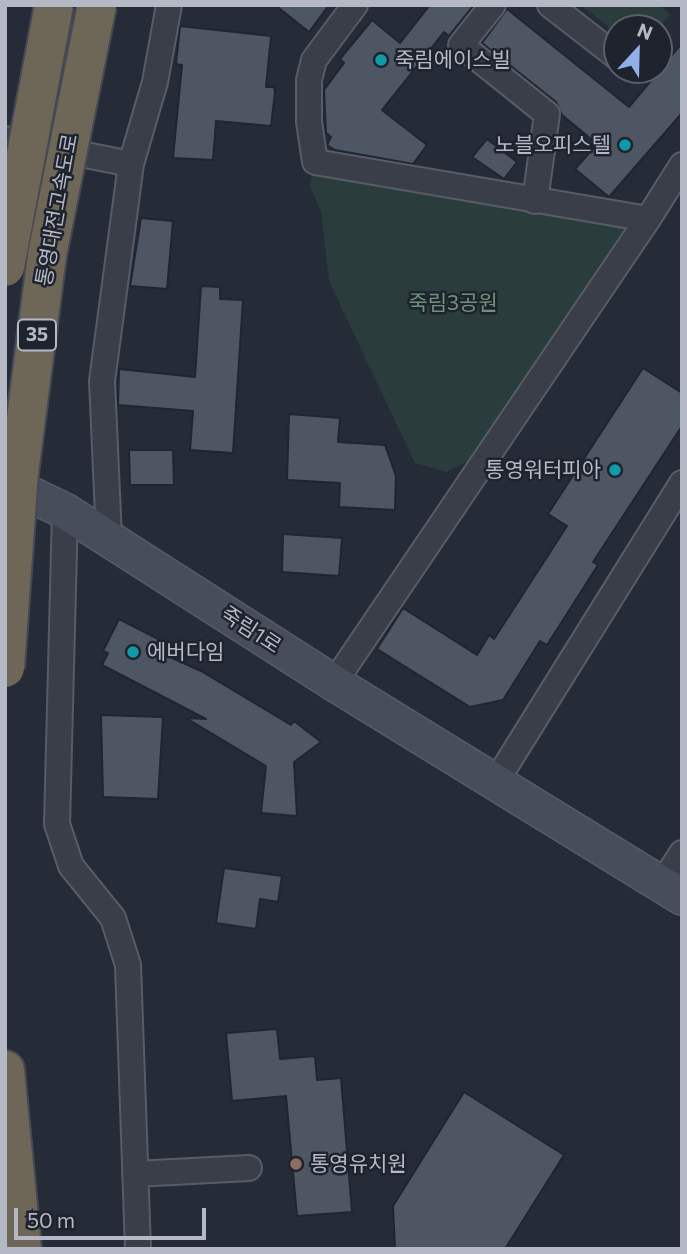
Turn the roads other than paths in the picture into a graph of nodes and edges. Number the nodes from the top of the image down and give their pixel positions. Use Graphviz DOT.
graph roads {
  1 [pos="54,5"];
  2 [pos="97,5"];
  3 [pos="170,5"];
  4 [pos="355,5"];
  5 [pos="493,5"];
  6 [pos="550,5"];
  7 [pos="603,46"];
  8 [pos="5,139"];
  9 [pos="131,164"];
  10 [pos="682,165"];
  11 [pos="535,201"];
  12 [pos="648,219"];
  13 [pos="5,267"];
  14 [pos="5,482"];
  15 [pos="681,485"];
  16 [pos="65,511"];
  17 [pos="109,538"];
  18 [pos="5,668"];
  19 [pos="334,684"];
  20 [pos="495,783"];
  21 [pos="682,853"];
  22 [pos="672,891"];
  23 [pos="5,1070"];
  24 [pos="248,1168"];
  25 [pos="135,1174"];
  26 [pos="22,1249"];
  27 [pos="138,1249"];
  1 -- 13 [label="highway, 통영대전고속도로, bridge"];
  2 -- 18 [label="highway, 통영대전고속도로 / 35, bridge"];
  3 -- 9 [label="street"];
  4 -- 11 [label="street"];
  5 -- 11 [label="street"];
  6 -- 7 [label="street"];
  8 -- 9 [label="street"];
  9 -- 17 [label="street"];
  10 -- 12 [label="street"];
  11 -- 12 [label="street"];
  12 -- 19 [label="street"];
  14 -- 16 [label="street, 죽림1로"];
  15 -- 20 [label="street"];
  16 -- 17 [label="street, 죽림1로"];
  16 -- 25 [label="street"];
  17 -- 19 [label="street, 죽림1로"];
  19 -- 20 [label="street, 죽림1로"];
  20 -- 22 [label="street, 죽림1로"];
  21 -- 22 [label="street"];
  23 -- 26 [label="highway"];
  24 -- 25 [label="street"];
  25 -- 27 [label="street"];
}
